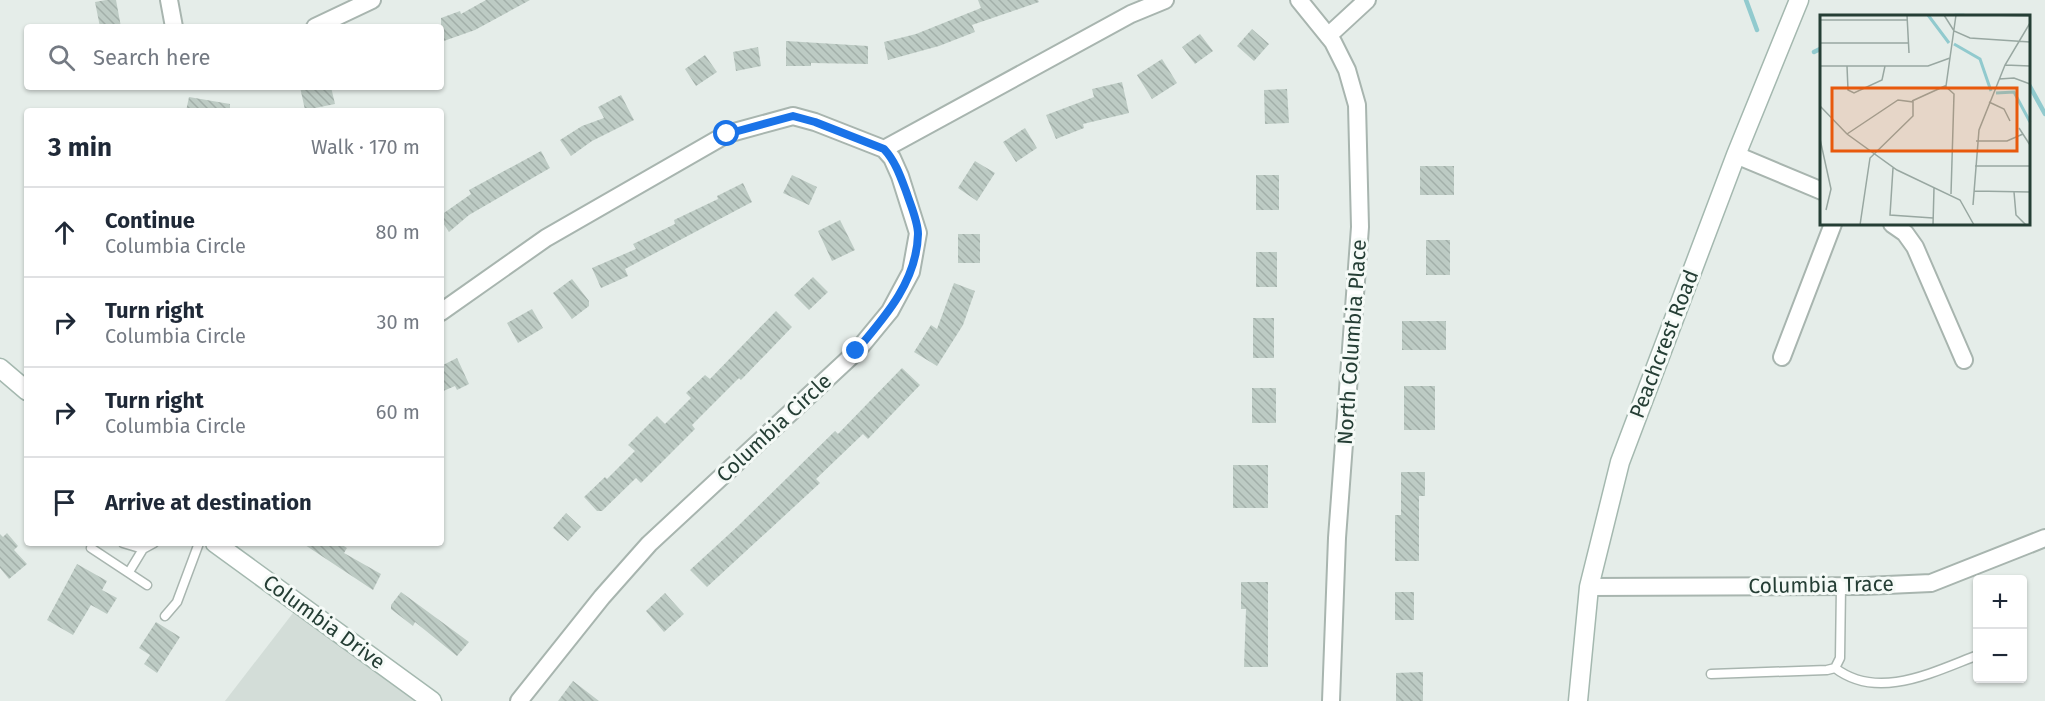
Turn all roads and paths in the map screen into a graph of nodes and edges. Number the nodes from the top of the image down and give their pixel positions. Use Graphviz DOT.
graph roads {
  1 [pos="169,0"];
  2 [pos="372,0"];
  3 [pos="1165,0"];
  4 [pos="1299,0"];
  5 [pos="1367,0"];
  6 [pos="1799,0"];
  7 [pos="173,24"];
  8 [pos="321,24"];
  9 [pos="1328,36"];
  10 [pos="884,149"];
  11 [pos="1736,155"];
  12 [pos="1820,191"];
  13 [pos="1833,225"];
  14 [pos="1893,225"];
  15 [pos="444,310"];
  16 [pos="1782,357"];
  17 [pos="1964,360"];
  18 [pos="0,368"];
  19 [pos="24,388"];
  20 [pos="2045,538"];
  21 [pos="137,546"];
  22 [pos="198,546"];
  23 [pos="219,546"];
  24 [pos="91,548"];
  25 [pos="129,572"];
  26 [pos="147,585"];
  27 [pos="1841,586"];
  28 [pos="1589,587"];
  29 [pos="165,616"];
  30 [pos="1973,657"];
  31 [pos="1835,668"];
  32 [pos="1712,674"];
  33 [pos="432,701"];
  34 [pos="519,701"];
  35 [pos="1331,701"];
  36 [pos="1578,701"];
  1 -- 7 [label="street"];
  2 -- 8 [label="street"];
  3 -- 10 [label="street"];
  4 -- 9 [label="street, North Columbia Place"];
  5 -- 9 [label="street"];
  6 -- 11 [label="street, Peachcrest Road"];
  9 -- 35 [label="street, North Columbia Place"];
  10 -- 15 [label="street"];
  10 -- 34 [label="street, Columbia Circle"];
  11 -- 12 [label="street"];
  11 -- 28 [label="street, Peachcrest Road"];
  13 -- 16 [label="street"];
  14 -- 17 [label="street"];
  18 -- 19 [label="street"];
  20 -- 27 [label="street, Columbia Trace"];
  21 -- 25 [label="lane"];
  22 -- 29 [label="lane"];
  23 -- 33 [label="street, Columbia Drive"];
  24 -- 25 [label="lane"];
  25 -- 26 [label="lane"];
  27 -- 28 [label="street, Columbia Trace"];
  27 -- 31 [label="lane"];
  28 -- 36 [label="street, Peachcrest Road"];
  30 -- 31 [label="lane"];
  31 -- 32 [label="lane"];
}
